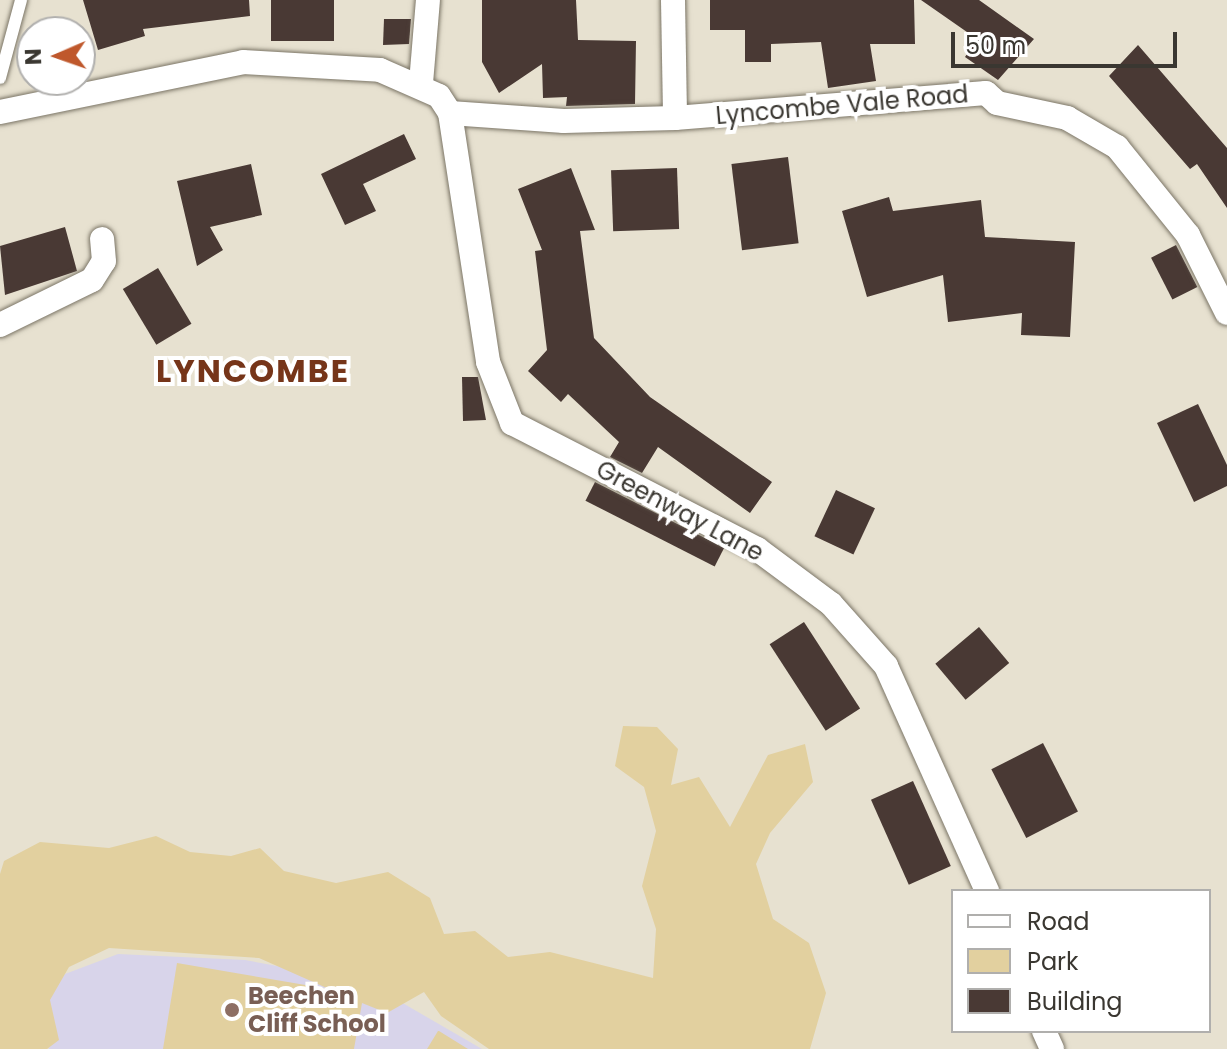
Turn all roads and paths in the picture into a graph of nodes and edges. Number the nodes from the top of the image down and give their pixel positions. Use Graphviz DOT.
graph roads {
  1 [pos="21,0"];
  2 [pos="428,0"];
  3 [pos="673,0"];
  4 [pos="0,78"];
  5 [pos="421,83"];
  6 [pos="0,112"];
  7 [pos="450,113"];
  8 [pos="675,118"];
  9 [pos="102,239"];
  10 [pos="1227,313"];
  11 [pos="0,325"];
  12 [pos="986,889"];
  1 -- 4 [label="lane"];
  2 -- 5 [label="street"];
  3 -- 8 [label="street"];
  5 -- 6 [label="street"];
  5 -- 7 [label="street"];
  7 -- 8 [label="street, Lyncombe Vale Road"];
  7 -- 12 [label="street, Greenway Lane"];
  8 -- 10 [label="street, Lyncombe Vale Road"];
  9 -- 11 [label="street"];
}
